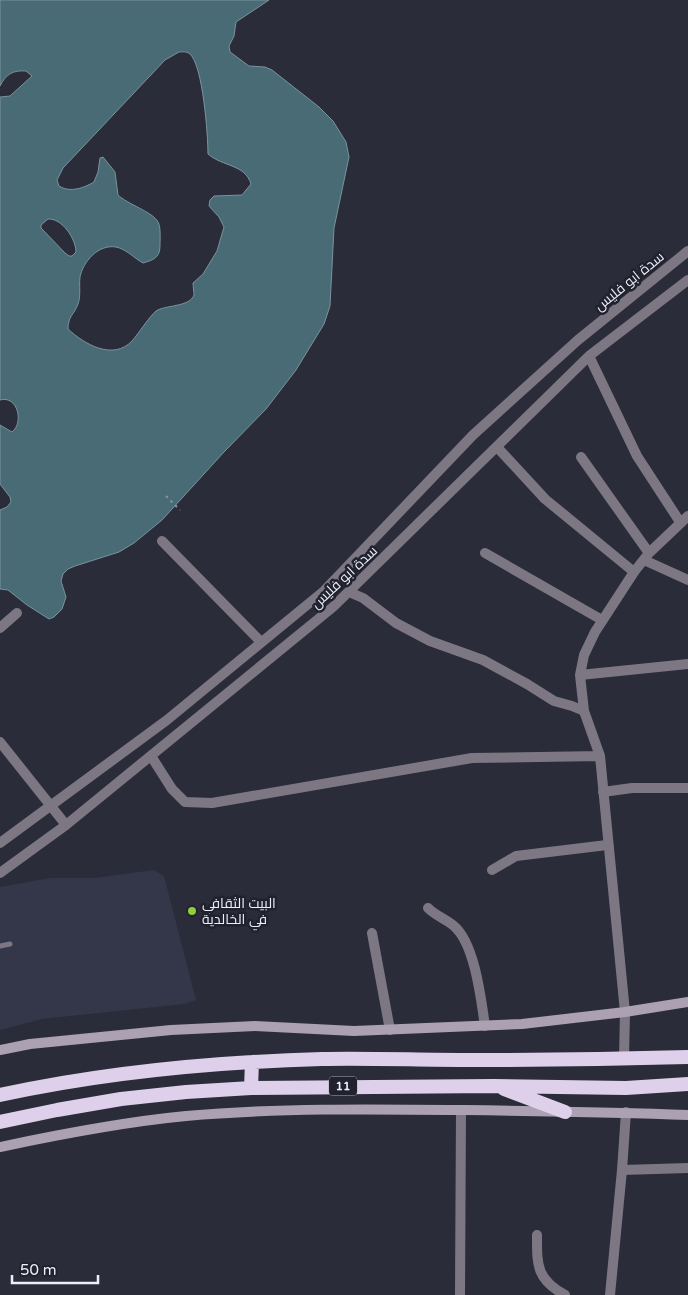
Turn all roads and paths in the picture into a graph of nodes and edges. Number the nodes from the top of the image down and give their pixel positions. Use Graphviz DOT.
graph roads {
  1 [pos="688,251"];
  2 [pos="688,280"];
  3 [pos="589,356"];
  4 [pos="497,447"];
  5 [pos="581,457"];
  6 [pos="166,496"];
  7 [pos="180,510"];
  8 [pos="684,519"];
  9 [pos="162,541"];
  10 [pos="485,553"];
  11 [pos="646,556"];
  12 [pos="634,572"];
  13 [pos="688,580"];
  14 [pos="349,592"];
  15 [pos="17,613"];
  16 [pos="602,620"];
  17 [pos="0,628"];
  18 [pos="262,642"];
  19 [pos="688,664"];
  20 [pos="580,675"];
  21 [pos="584,711"];
  22 [pos="0,742"];
  23 [pos="151,756"];
  24 [pos="600,756"];
  25 [pos="688,788"];
  26 [pos="603,792"];
  27 [pos="51,806"];
  28 [pos="66,826"];
  29 [pos="0,843"];
  30 [pos="608,844"];
  31 [pos="492,870"];
  32 [pos="0,873"];
  33 [pos="428,908"];
  34 [pos="372,933"];
  35 [pos="10,944"];
  36 [pos="0,946"];
  37 [pos="688,1002"];
  38 [pos="625,1012"];
  39 [pos="485,1026"];
  40 [pos="390,1030"];
  41 [pos="0,1050"];
  42 [pos="688,1057"];
  43 [pos="624,1059"];
  44 [pos="252,1062"];
  45 [pos="688,1084"];
  46 [pos="494,1086"];
  47 [pos="251,1088"];
  48 [pos="0,1095"];
  49 [pos="461,1110"];
  50 [pos="565,1112"];
  51 [pos="626,1112"];
  52 [pos="688,1115"];
  53 [pos="0,1122"];
  54 [pos="0,1147"];
  55 [pos="688,1168"];
  56 [pos="622,1170"];
  57 [pos="536,1236"];
  58 [pos="460,1295"];
  59 [pos="565,1295"];
  60 [pos="610,1295"];
  1 -- 18 [label="street, سدة ابو فليس"];
  2 -- 3 [label="street, سدة ابو فليس"];
  3 -- 4 [label="street, سدة ابو فليس"];
  3 -- 8 [label="street"];
  4 -- 12 [label="street"];
  4 -- 14 [label="street, سدة ابو فليس"];
  5 -- 11 [label="street"];
  6 -- 7 [label="path"];
  8 -- 11 [label="street"];
  9 -- 18 [label="street"];
  10 -- 16 [label="street"];
  11 -- 12 [label="street"];
  11 -- 13 [label="street"];
  12 -- 16 [label="street"];
  14 -- 21 [label="street"];
  14 -- 23 [label="street, سدة ابو فليس"];
  15 -- 17 [label="street"];
  16 -- 20 [label="street"];
  18 -- 27 [label="street, سدة ابو فليس"];
  19 -- 20 [label="street"];
  20 -- 21 [label="street"];
  21 -- 24 [label="street"];
  22 -- 27 [label="street"];
  23 -- 24 [label="street"];
  23 -- 28 [label="street, سدة ابو فليس"];
  24 -- 26 [label="street"];
  25 -- 26 [label="street"];
  26 -- 30 [label="street"];
  27 -- 28 [label="street"];
  27 -- 29 [label="street, سدة ابو فليس"];
  28 -- 32 [label="street, سدة ابو فليس"];
  30 -- 31 [label="street"];
  30 -- 38 [label="street"];
  33 -- 39 [label="street"];
  34 -- 40 [label="street"];
  35 -- 36 [label="lane"];
  37 -- 38 [label="main road"];
  38 -- 39 [label="main road"];
  38 -- 43 [label="street"];
  39 -- 40 [label="main road"];
  40 -- 41 [label="main road"];
  42 -- 43 [label="highway, 11"];
  43 -- 44 [label="highway, 11"];
  44 -- 47 [label="highway"];
  44 -- 48 [label="highway, 11"];
  45 -- 46 [label="highway, 11"];
  46 -- 47 [label="highway, 11"];
  46 -- 50 [label="highway"];
  47 -- 53 [label="highway, 11"];
  49 -- 50 [label="main road"];
  49 -- 54 [label="main road"];
  49 -- 58 [label="street"];
  50 -- 51 [label="main road"];
  51 -- 52 [label="main road"];
  51 -- 56 [label="street"];
  55 -- 56 [label="street"];
  56 -- 60 [label="street"];
  57 -- 59 [label="street"];
}
